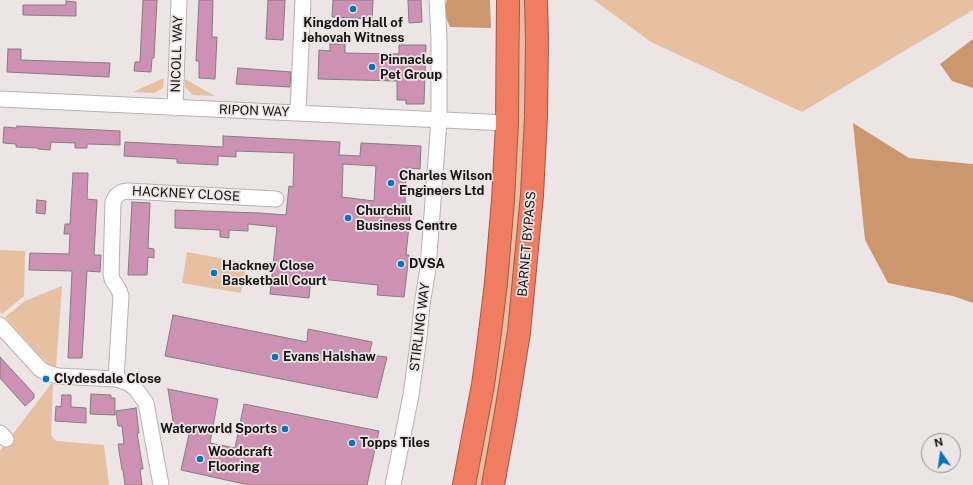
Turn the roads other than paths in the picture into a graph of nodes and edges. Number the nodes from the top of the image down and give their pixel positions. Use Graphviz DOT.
graph roads {
  1 [pos="179,0"];
  2 [pos="303,0"];
  3 [pos="437,0"];
  4 [pos="508,0"];
  5 [pos="536,0"];
  6 [pos="0,99"];
  7 [pos="175,108"];
  8 [pos="298,113"];
  9 [pos="439,120"];
  10 [pos="507,123"];
  11 [pos="276,199"];
  12 [pos="1,328"];
  13 [pos="116,379"];
  14 [pos="161,485"];
  15 [pos="392,485"];
  16 [pos="464,485"];
  17 [pos="493,485"];
  1 -- 7 [label="street, NICOLL WAY"];
  2 -- 8 [label="street"];
  3 -- 9 [label="street, STIRLING WAY"];
  4 -- 10 [label="highway, BARNET BYPASS"];
  5 -- 17 [label="highway, BARNET BYPASS"];
  6 -- 7 [label="street, RIPON WAY"];
  7 -- 8 [label="street, RIPON WAY"];
  8 -- 9 [label="street, RIPON WAY"];
  9 -- 10 [label="street, RIPON WAY"];
  9 -- 15 [label="street, STIRLING WAY"];
  10 -- 16 [label="highway, BARNET BYPASS"];
  11 -- 13 [label="street, HACKNEY CLOSE"];
  12 -- 13 [label="street"];
  13 -- 14 [label="street"];
}
